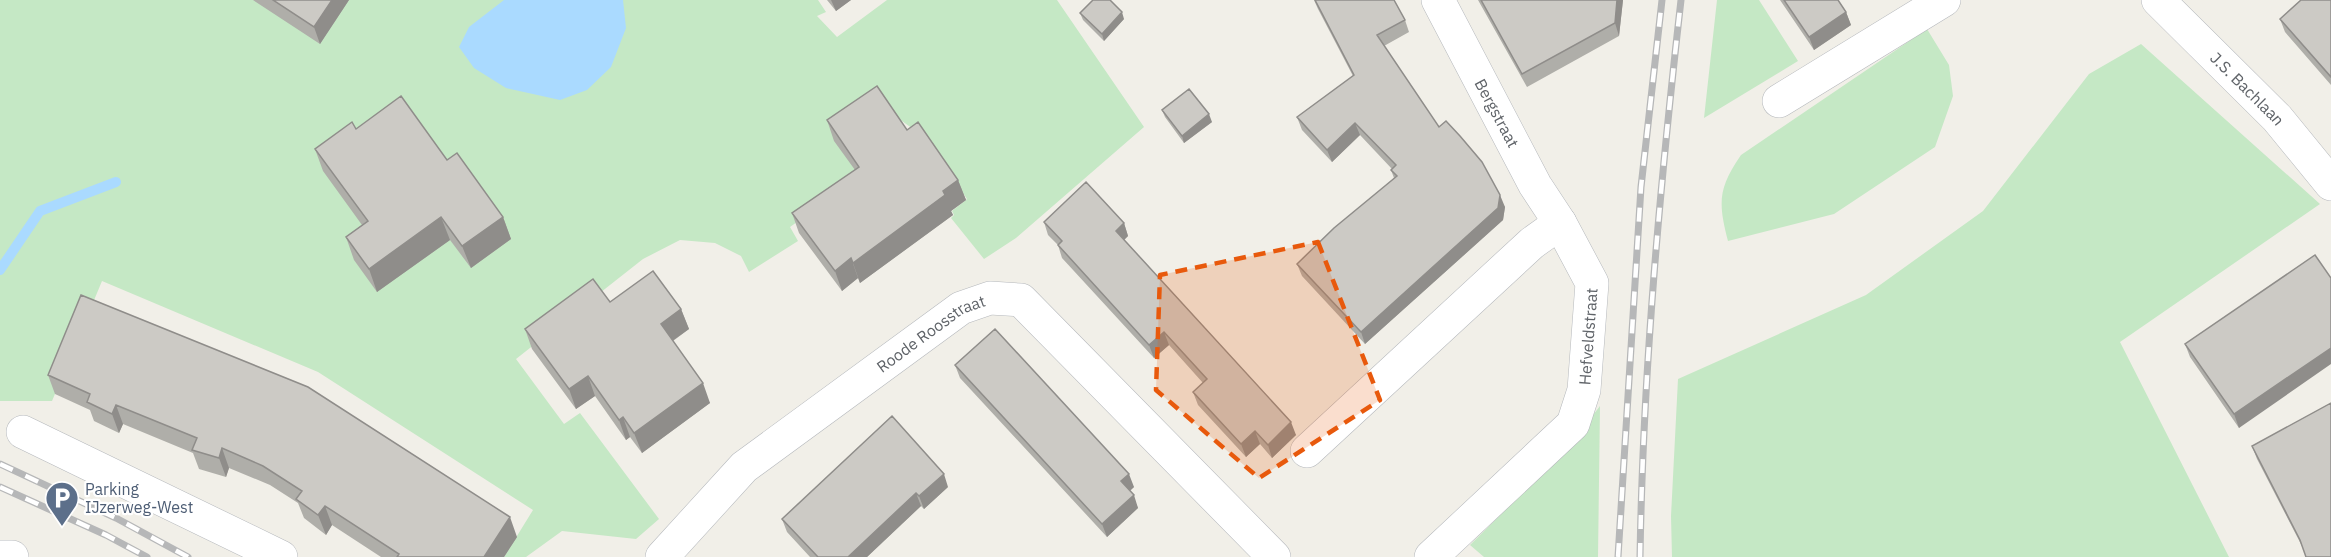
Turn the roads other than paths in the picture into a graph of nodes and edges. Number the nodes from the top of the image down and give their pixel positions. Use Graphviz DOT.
graph roads {
  1 [pos="1438,0"];
  2 [pos="1944,0"];
  3 [pos="2158,0"];
  4 [pos="1779,101"];
  5 [pos="2331,184"];
  6 [pos="1560,224"];
  7 [pos="23,432"];
  8 [pos="1307,451"];
  9 [pos="0,557"];
  10 [pos="12,557"];
  11 [pos="280,557"];
  12 [pos="662,557"];
  13 [pos="1274,557"];
  14 [pos="1431,557"];
  1 -- 6 [label="street, Bergstraat"];
  2 -- 4 [label="street"];
  3 -- 5 [label="street, J.S. Bachlaan"];
  6 -- 8 [label="street"];
  6 -- 14 [label="street, Hefveldstraat"];
  7 -- 11 [label="street"];
  9 -- 10 [label="street"];
  12 -- 13 [label="street, Roode Roosstraat"];
}
